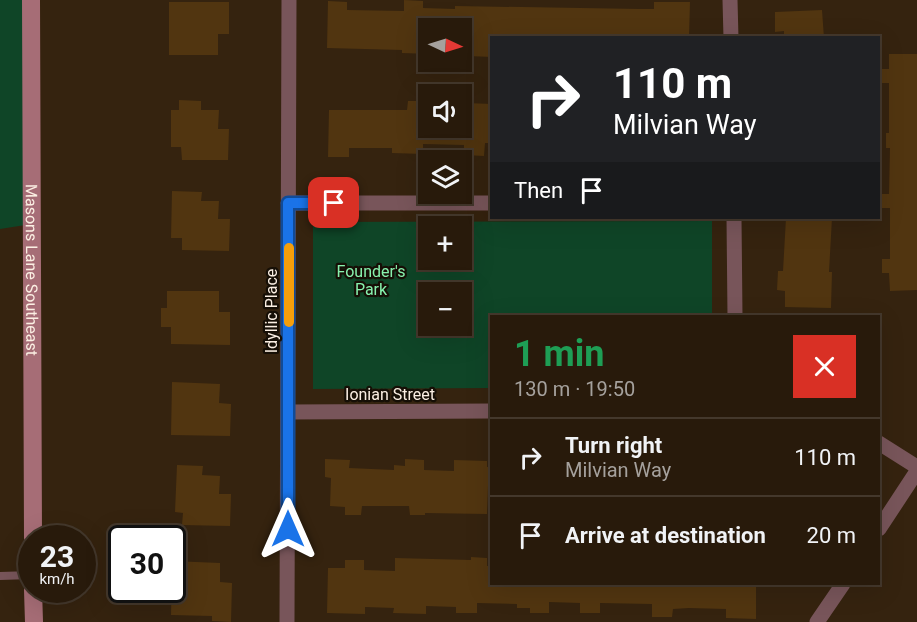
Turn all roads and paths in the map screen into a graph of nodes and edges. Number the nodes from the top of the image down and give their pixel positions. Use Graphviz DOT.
graph roads {
  1 [pos="31,0"];
  2 [pos="289,0"];
  3 [pos="730,0"];
  4 [pos="731,36"];
  5 [pos="490,202"];
  6 [pos="288,203"];
  7 [pos="734,219"];
  8 [pos="735,315"];
  9 [pos="490,411"];
  10 [pos="288,412"];
  11 [pos="880,443"];
  12 [pos="917,467"];
  13 [pos="917,471"];
  14 [pos="33,525"];
  15 [pos="880,527"];
  16 [pos="18,575"];
  17 [pos="0,576"];
  18 [pos="842,585"];
  19 [pos="33,603"];
  20 [pos="34,622"];
  21 [pos="287,622"];
  22 [pos="817,622"];
  1 -- 14 [label="street, Masons Lane Southeast"];
  2 -- 6 [label="street, Idyllic Place"];
  3 -- 4 [label="street"];
  5 -- 6 [label="street"];
  6 -- 10 [label="street, Idyllic Place"];
  7 -- 8 [label="street"];
  9 -- 10 [label="street, Ionian Street"];
  10 -- 21 [label="street, Idyllic Place"];
  11 -- 12 [label="street"];
  13 -- 15 [label="street"];
  16 -- 17 [label="lane"];
  18 -- 22 [label="street"];
  19 -- 20 [label="street"];
}
